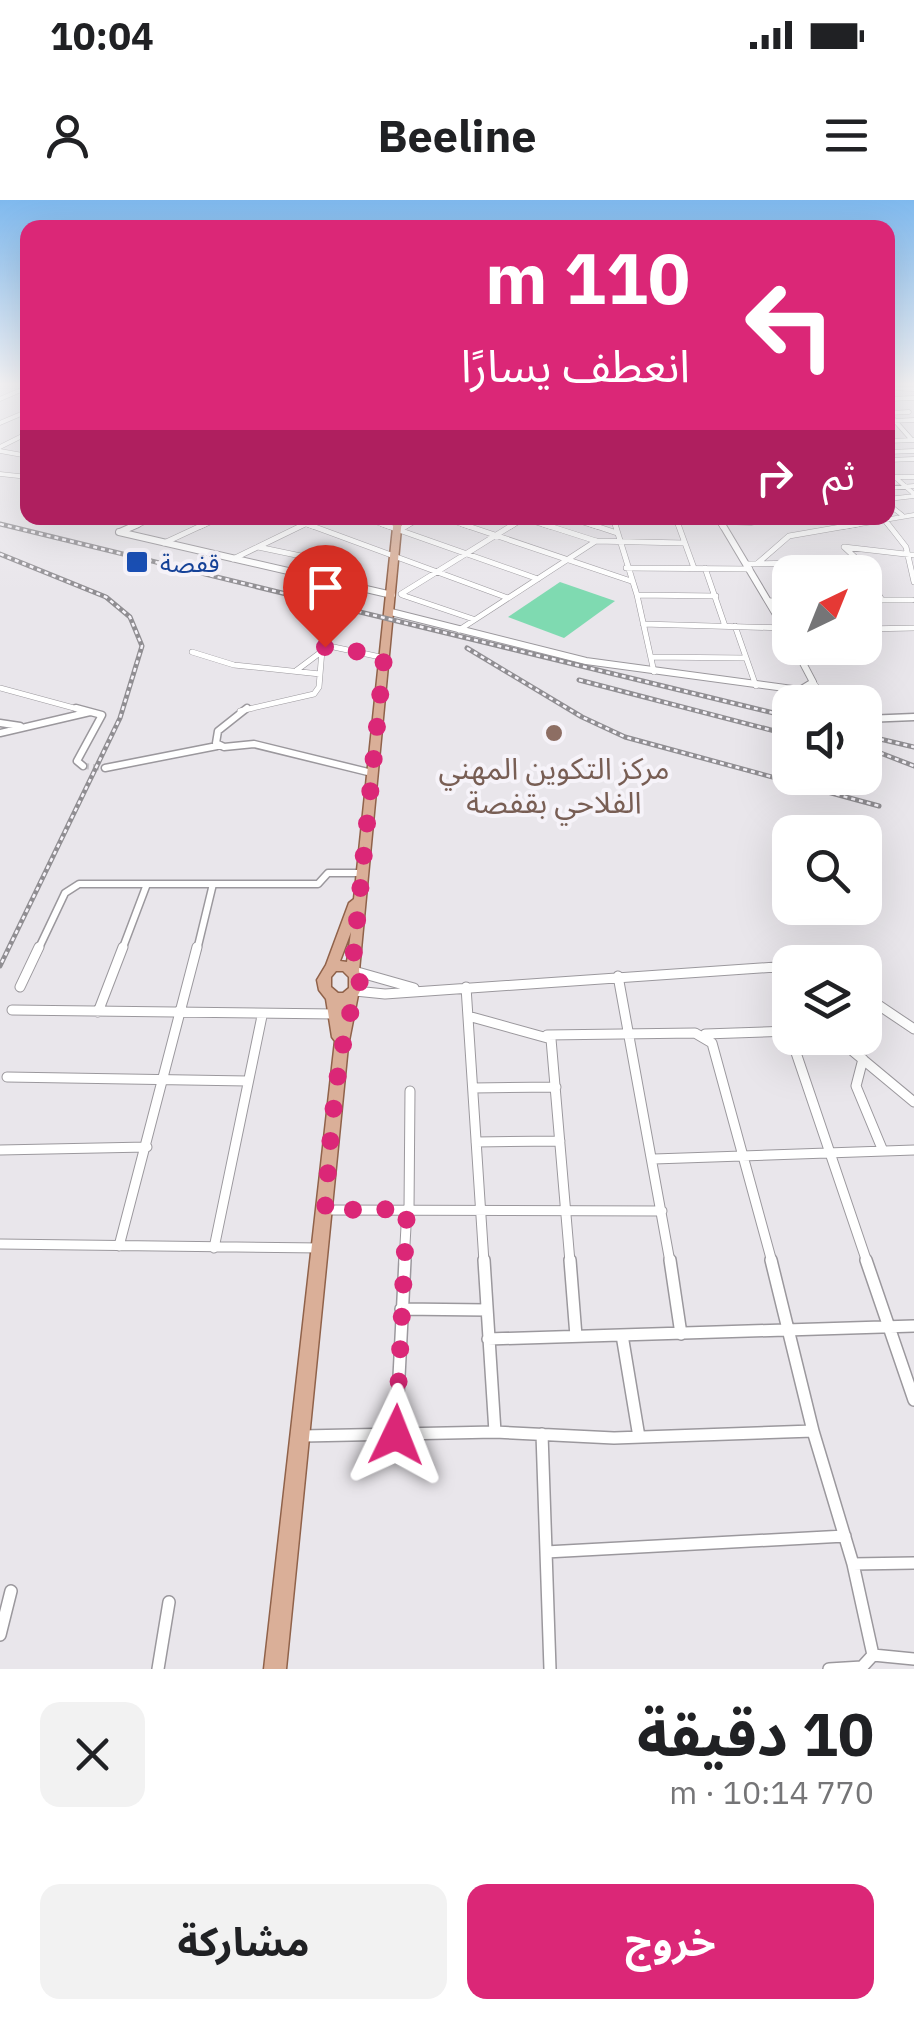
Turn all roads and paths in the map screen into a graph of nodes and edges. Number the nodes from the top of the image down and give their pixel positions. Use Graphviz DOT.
graph roads {
  1 [pos="895,479"];
  2 [pos="906,487"];
  3 [pos="895,488"];
  4 [pos="914,492"];
  5 [pos="895,508"];
  6 [pos="914,514"];
  7 [pos="902,515"];
  8 [pos="895,516"];
  9 [pos="204,525"];
  10 [pos="303,525"];
  11 [pos="308,525"];
  12 [pos="464,525"];
  13 [pos="514,525"];
  14 [pos="546,525"];
  15 [pos="591,525"];
  16 [pos="615,525"];
  17 [pos="675,525"];
  18 [pos="722,525"];
  19 [pos="852,525"];
  20 [pos="888,525"];
  21 [pos="132,526"];
  22 [pos="398,526"];
  23 [pos="847,526"];
  24 [pos="617,533"];
  25 [pos="497,536"];
  26 [pos="596,541"];
  27 [pos="164,543"];
  28 [pos="621,543"];
  29 [pos="684,543"];
  30 [pos="258,546"];
  31 [pos="466,554"];
  32 [pos="852,555"];
  33 [pos="910,555"];
  34 [pos="395,558"];
  35 [pos="233,559"];
  36 [pos="320,560"];
  37 [pos="568,560"];
  38 [pos="758,563"];
  39 [pos="772,563"];
  40 [pos="748,566"];
  41 [pos="626,568"];
  42 [pos="694,568"];
  43 [pos="705,568"];
  44 [pos="436,573"];
  45 [pos="538,579"];
  46 [pos="630,582"];
  47 [pos="914,582"];
  48 [pos="397,594"];
  49 [pos="637,595"];
  50 [pos="716,596"];
  51 [pos="508,598"];
  52 [pos="768,600"];
  53 [pos="772,600"];
  54 [pos="882,600"];
  55 [pos="913,602"];
  56 [pos="772,606"];
  57 [pos="391,612"];
  58 [pos="474,620"];
  59 [pos="643,624"];
  60 [pos="725,626"];
  61 [pos="735,626"];
  62 [pos="459,630"];
  63 [pos="772,630"];
  64 [pos="882,630"];
  65 [pos="912,631"];
  66 [pos="322,650"];
  67 [pos="192,652"];
  68 [pos="651,657"];
  69 [pos="384,658"];
  70 [pos="746,658"];
  71 [pos="804,665"];
  72 [pos="296,670"];
  73 [pos="654,673"];
  74 [pos="320,674"];
  75 [pos="812,682"];
  76 [pos="814,685"];
  77 [pos="756,686"];
  78 [pos="0,688"];
  79 [pos="94,711"];
  80 [pos="914,717"];
  81 [pos="882,718"];
  82 [pos="0,723"];
  83 [pos="28,727"];
  84 [pos="0,733"];
  85 [pos="217,746"];
  86 [pos="83,766"];
  87 [pos="105,768"];
  88 [pos="372,773"];
  89 [pos="361,874"];
  90 [pos="147,884"];
  91 [pos="213,884"];
  92 [pos="358,896"];
  93 [pos="772,966"];
  94 [pos="330,971"];
  95 [pos="354,971"];
  96 [pos="618,976"];
  97 [pos="466,987"];
  98 [pos="20,988"];
  99 [pos="428,989"];
  100 [pos="354,992"];
  101 [pos="332,995"];
  102 [pos="882,1007"];
  103 [pos="12,1010"];
  104 [pos="98,1012"];
  105 [pos="181,1013"];
  106 [pos="334,1014"];
  107 [pos="262,1016"];
  108 [pos="468,1016"];
  109 [pos="914,1029"];
  110 [pos="772,1033"];
  111 [pos="632,1034"];
  112 [pos="700,1034"];
  113 [pos="547,1035"];
  114 [pos="341,1046"];
  115 [pos="797,1055"];
  116 [pos="858,1055"];
  117 [pos="863,1059"];
  118 [pos="7,1078"];
  119 [pos="166,1078"];
  120 [pos="247,1081"];
  121 [pos="556,1087"];
  122 [pos="473,1088"];
  123 [pos="410,1091"];
  124 [pos="914,1102"];
  125 [pos="560,1140"];
  126 [pos="476,1142"];
  127 [pos="147,1148"];
  128 [pos="0,1150"];
  129 [pos="914,1150"];
  130 [pos="882,1151"];
  131 [pos="829,1153"];
  132 [pos="745,1156"];
  133 [pos="654,1159"];
  134 [pos="480,1208"];
  135 [pos="408,1209"];
  136 [pos="566,1209"];
  137 [pos="325,1210"];
  138 [pos="662,1211"];
  139 [pos="0,1244"];
  140 [pos="120,1246"];
  141 [pos="214,1248"];
  142 [pos="321,1248"];
  143 [pos="401,1309"];
  144 [pos="487,1310"];
  145 [pos="914,1326"];
  146 [pos="887,1327"];
  147 [pos="789,1330"];
  148 [pos="681,1334"];
  149 [pos="622,1335"];
  150 [pos="576,1336"];
  151 [pos="488,1339"];
  152 [pos="914,1400"];
  153 [pos="814,1431"];
  154 [pos="496,1432"];
  155 [pos="542,1434"];
  156 [pos="396,1435"];
  157 [pos="302,1436"];
  158 [pos="639,1437"];
  159 [pos="844,1536"];
  160 [pos="546,1552"];
  161 [pos="914,1562"];
  162 [pos="853,1564"];
  163 [pos="11,1591"];
  164 [pos="169,1602"];
  165 [pos="0,1635"];
  166 [pos="872,1655"];
  167 [pos="914,1659"];
  168 [pos="158,1669"];
  169 [pos="276,1669"];
  170 [pos="550,1669"];
  171 [pos="829,1669"];
  1 -- 2 [label="street"];
  2 -- 3 [label="street"];
  2 -- 4 [label="street"];
  5 -- 7 [label="street"];
  6 -- 7 [label="street"];
  7 -- 8 [label="street"];
  9 -- 27 [label="street"];
  10 -- 30 [label="street"];
  11 -- 34 [label="street"];
  12 -- 25 [label="street"];
  13 -- 25 [label="street"];
  14 -- 26 [label="street"];
  15 -- 24 [label="street"];
  16 -- 24 [label="street"];
  17 -- 29 [label="street"];
  18 -- 40 [label="street"];
  19 -- 23 [label="street"];
  20 -- 33 [label="street"];
  21 -- 27 [label="street"];
  22 -- 31 [label="street"];
  22 -- 34 [label="main road"];
  23 -- 38 [label="street"];
  24 -- 28 [label="street"];
  25 -- 31 [label="street"];
  25 -- 37 [label="street"];
  26 -- 28 [label="street"];
  26 -- 37 [label="street"];
  27 -- 35 [label="street"];
  28 -- 29 [label="street"];
  28 -- 41 [label="street"];
  29 -- 42 [label="street"];
  30 -- 35 [label="street"];
  30 -- 36 [label="street"];
  31 -- 44 [label="street"];
  31 -- 45 [label="street"];
  32 -- 33 [label="street"];
  33 -- 47 [label="street"];
  34 -- 44 [label="street"];
  34 -- 48 [label="main road"];
  35 -- 48 [label="street"];
  37 -- 45 [label="street"];
  37 -- 46 [label="street"];
  38 -- 39 [label="street"];
  38 -- 40 [label="street"];
  40 -- 43 [label="street"];
  40 -- 52 [label="street"];
  41 -- 42 [label="street"];
  41 -- 46 [label="street"];
  42 -- 43 [label="street"];
  43 -- 50 [label="street"];
  44 -- 48 [label="street"];
  44 -- 51 [label="street"];
  45 -- 51 [label="street"];
  46 -- 49 [label="street"];
  48 -- 57 [label="main road"];
  48 -- 58 [label="street"];
  49 -- 50 [label="street"];
  49 -- 59 [label="street"];
  50 -- 60 [label="street"];
  51 -- 58 [label="street"];
  52 -- 53 [label="street"];
  52 -- 56 [label="street"];
  54 -- 55 [label="street"];
  57 -- 62 [label="street"];
  57 -- 69 [label="main road"];
  58 -- 62 [label="street"];
  59 -- 60 [label="street"];
  59 -- 68 [label="street"];
  60 -- 61 [label="street"];
  61 -- 63 [label="street"];
  61 -- 70 [label="street"];
  62 -- 73 [label="street"];
  64 -- 65 [label="street"];
  66 -- 69 [label="street"];
  66 -- 72 [label="street"];
  66 -- 74 [label="street"];
  67 -- 72 [label="street"];
  68 -- 70 [label="street"];
  68 -- 73 [label="street"];
  69 -- 88 [label="main road"];
  70 -- 77 [label="street"];
  71 -- 75 [label="street"];
  72 -- 74 [label="street"];
  73 -- 77 [label="street"];
  74 -- 85 [label="street"];
  75 -- 76 [label="street"];
  75 -- 77 [label="street"];
  78 -- 79 [label="street"];
  79 -- 83 [label="street"];
  79 -- 86 [label="street"];
  80 -- 81 [label="street"];
  82 -- 83 [label="street"];
  83 -- 84 [label="street"];
  85 -- 87 [label="street"];
  85 -- 88 [label="street"];
  88 -- 89 [label="main road"];
  89 -- 91 [label="street"];
  89 -- 92 [label="main road"];
  90 -- 91 [label="street"];
  90 -- 98 [label="street"];
  90 -- 104 [label="street"];
  91 -- 105 [label="street"];
  92 -- 94 [label="main road"];
  92 -- 95 [label="main road"];
  93 -- 96 [label="street"];
  94 -- 95 [label="main road"];
  94 -- 101 [label="main road"];
  95 -- 99 [label="street"];
  95 -- 100 [label="main road"];
  96 -- 97 [label="street"];
  96 -- 111 [label="street"];
  97 -- 99 [label="street"];
  97 -- 108 [label="street"];
  99 -- 100 [label="street"];
  100 -- 101 [label="main road"];
  100 -- 114 [label="main road"];
  101 -- 106 [label="main road"];
  102 -- 109 [label="street"];
  103 -- 104 [label="street"];
  104 -- 105 [label="street"];
  105 -- 107 [label="street"];
  105 -- 119 [label="street"];
  106 -- 107 [label="street"];
  106 -- 114 [label="main road"];
  107 -- 120 [label="street"];
  108 -- 113 [label="street"];
  108 -- 122 [label="street"];
  110 -- 112 [label="street"];
  111 -- 112 [label="street"];
  111 -- 113 [label="street"];
  111 -- 133 [label="street"];
  112 -- 132 [label="street"];
  113 -- 121 [label="street"];
  114 -- 137 [label="main road"];
  115 -- 131 [label="street"];
  116 -- 117 [label="street"];
  117 -- 124 [label="street"];
  117 -- 130 [label="street"];
  118 -- 119 [label="street"];
  119 -- 120 [label="street"];
  119 -- 127 [label="street"];
  120 -- 141 [label="street"];
  121 -- 122 [label="street"];
  121 -- 125 [label="street"];
  122 -- 126 [label="street"];
  123 -- 135 [label="street"];
  125 -- 126 [label="street"];
  125 -- 136 [label="street"];
  126 -- 134 [label="street"];
  127 -- 128 [label="street"];
  127 -- 140 [label="street"];
  129 -- 130 [label="street"];
  130 -- 131 [label="street"];
  131 -- 132 [label="street"];
  131 -- 146 [label="street"];
  132 -- 133 [label="street"];
  132 -- 147 [label="street"];
  133 -- 138 [label="street"];
  134 -- 135 [label="street"];
  134 -- 136 [label="street"];
  134 -- 144 [label="street"];
  135 -- 137 [label="street"];
  135 -- 143 [label="street"];
  136 -- 138 [label="street"];
  136 -- 150 [label="street"];
  137 -- 142 [label="main road"];
  138 -- 148 [label="street"];
  139 -- 140 [label="street"];
  140 -- 141 [label="street"];
  141 -- 142 [label="street"];
  142 -- 157 [label="main road"];
  143 -- 144 [label="street"];
  143 -- 156 [label="street"];
  144 -- 151 [label="street"];
  145 -- 146 [label="street"];
  146 -- 147 [label="street"];
  146 -- 152 [label="street"];
  147 -- 148 [label="street"];
  147 -- 153 [label="street"];
  148 -- 149 [label="street"];
  149 -- 150 [label="street"];
  149 -- 158 [label="street"];
  150 -- 151 [label="street"];
  151 -- 154 [label="street"];
  153 -- 158 [label="street"];
  153 -- 159 [label="street"];
  154 -- 155 [label="street"];
  154 -- 156 [label="street"];
  155 -- 158 [label="street"];
  155 -- 160 [label="street"];
  156 -- 157 [label="street"];
  157 -- 169 [label="main road"];
  159 -- 160 [label="street"];
  159 -- 162 [label="street"];
  160 -- 170 [label="street"];
  161 -- 162 [label="street"];
  162 -- 166 [label="street"];
  163 -- 165 [label="street"];
  164 -- 168 [label="street"];
  166 -- 167 [label="street"];
  166 -- 171 [label="street"];
}
